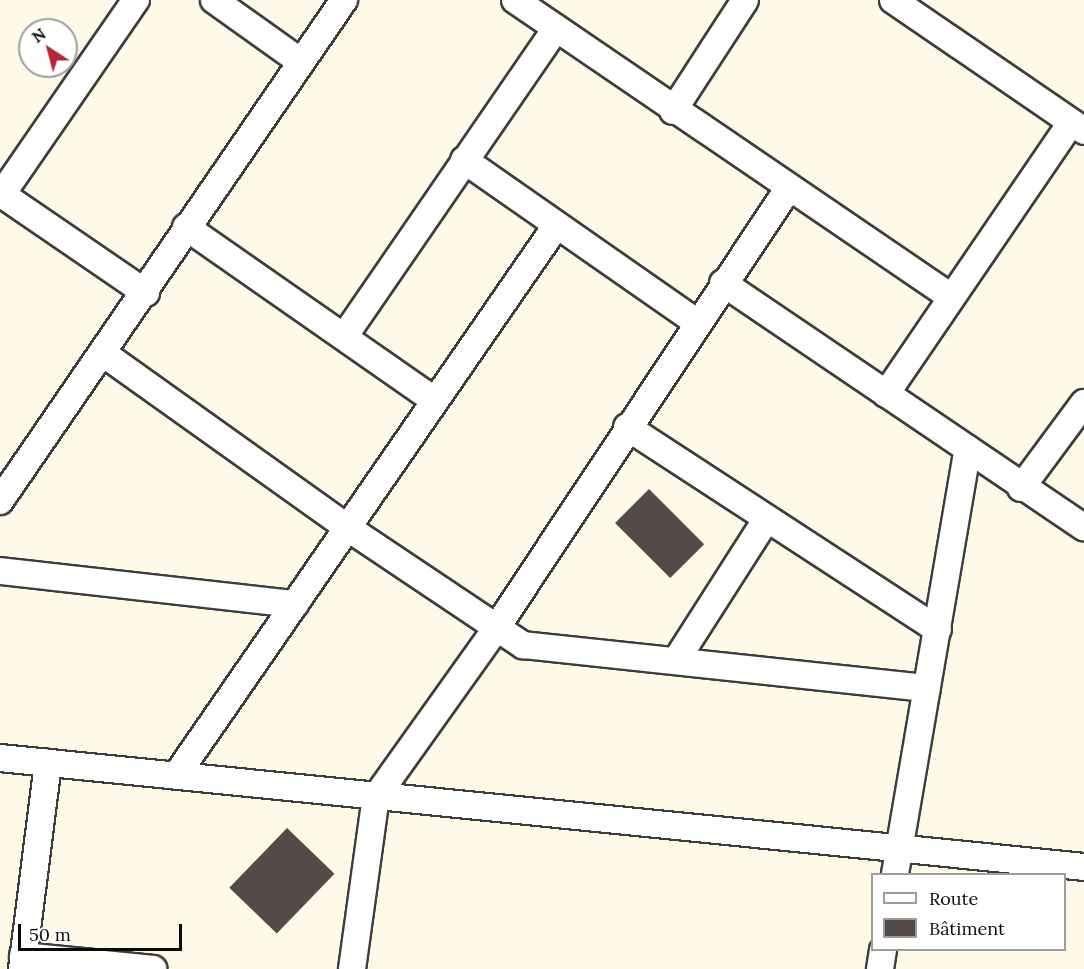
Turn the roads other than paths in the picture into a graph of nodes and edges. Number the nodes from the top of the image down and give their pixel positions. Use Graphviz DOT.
graph roads {
  1 [pos="136,0"];
  2 [pos="214,0"];
  3 [pos="344,0"];
  4 [pos="515,0"];
  5 [pos="745,0"];
  6 [pos="893,0"];
  7 [pos="556,28"];
  8 [pos="301,62"];
  9 [pos="673,111"];
  10 [pos="1077,127"];
  11 [pos="464,159"];
  12 [pos="788,189"];
  13 [pos="1,193"];
  14 [pos="556,226"];
  15 [pos="186,228"];
  16 [pos="723,283"];
  17 [pos="146,293"];
  18 [pos="951,297"];
  19 [pos="696,322"];
  20 [pos="346,334"];
  21 [pos="105,354"];
  22 [pos="886,394"];
  23 [pos="434,400"];
  24 [pos="1084,403"];
  25 [pos="627,427"];
  26 [pos="968,449"];
  27 [pos="1021,488"];
  28 [pos="0,501"];
  29 [pos="766,520"];
  30 [pos="1084,527"];
  31 [pos="348,528"];
  32 [pos="0,571"];
  33 [pos="295,604"];
  34 [pos="495,630"];
  35 [pos="938,630"];
  36 [pos="677,659"];
  37 [pos="927,688"];
  38 [pos="0,758"];
  39 [pos="48,763"];
  40 [pos="178,773"];
  41 [pos="376,797"];
  42 [pos="899,848"];
  43 [pos="1084,867"];
  44 [pos="895,873"];
  45 [pos="883,951"];
  46 [pos="22,963"];
  47 [pos="150,969"];
  48 [pos="352,969"];
  49 [pos="879,969"];
  1 -- 13 [label="street"];
  2 -- 8 [label="street"];
  3 -- 8 [label="street"];
  4 -- 7 [label="street"];
  5 -- 9 [label="street"];
  6 -- 10 [label="street"];
  7 -- 9 [label="street"];
  7 -- 11 [label="street"];
  8 -- 15 [label="street"];
  9 -- 12 [label="street"];
  10 -- 18 [label="street"];
  11 -- 14 [label="street"];
  11 -- 20 [label="street"];
  12 -- 16 [label="street"];
  12 -- 18 [label="street"];
  13 -- 17 [label="street"];
  14 -- 19 [label="street"];
  14 -- 23 [label="street"];
  15 -- 17 [label="street"];
  15 -- 20 [label="street"];
  16 -- 19 [label="street"];
  16 -- 22 [label="street"];
  17 -- 21 [label="street"];
  18 -- 22 [label="street"];
  19 -- 25 [label="street"];
  20 -- 23 [label="street"];
  21 -- 28 [label="street"];
  21 -- 31 [label="street"];
  22 -- 26 [label="street"];
  23 -- 31 [label="street"];
  24 -- 27 [label="street"];
  25 -- 29 [label="street"];
  25 -- 34 [label="street"];
  26 -- 27 [label="street"];
  26 -- 35 [label="street"];
  27 -- 30 [label="street"];
  29 -- 35 [label="street"];
  29 -- 36 [label="street"];
  31 -- 33 [label="street"];
  31 -- 34 [label="street"];
  32 -- 33 [label="street"];
  33 -- 40 [label="street"];
  34 -- 36 [label="street"];
  34 -- 41 [label="street"];
  35 -- 37 [label="street"];
  36 -- 37 [label="street"];
  37 -- 42 [label="street"];
  38 -- 39 [label="street"];
  39 -- 40 [label="street"];
  39 -- 46 [label="street"];
  40 -- 41 [label="street"];
  41 -- 42 [label="street"];
  41 -- 48 [label="street"];
  42 -- 43 [label="street"];
  42 -- 44 [label="street"];
  45 -- 49 [label="street"];
  46 -- 47 [label="street"];
}
